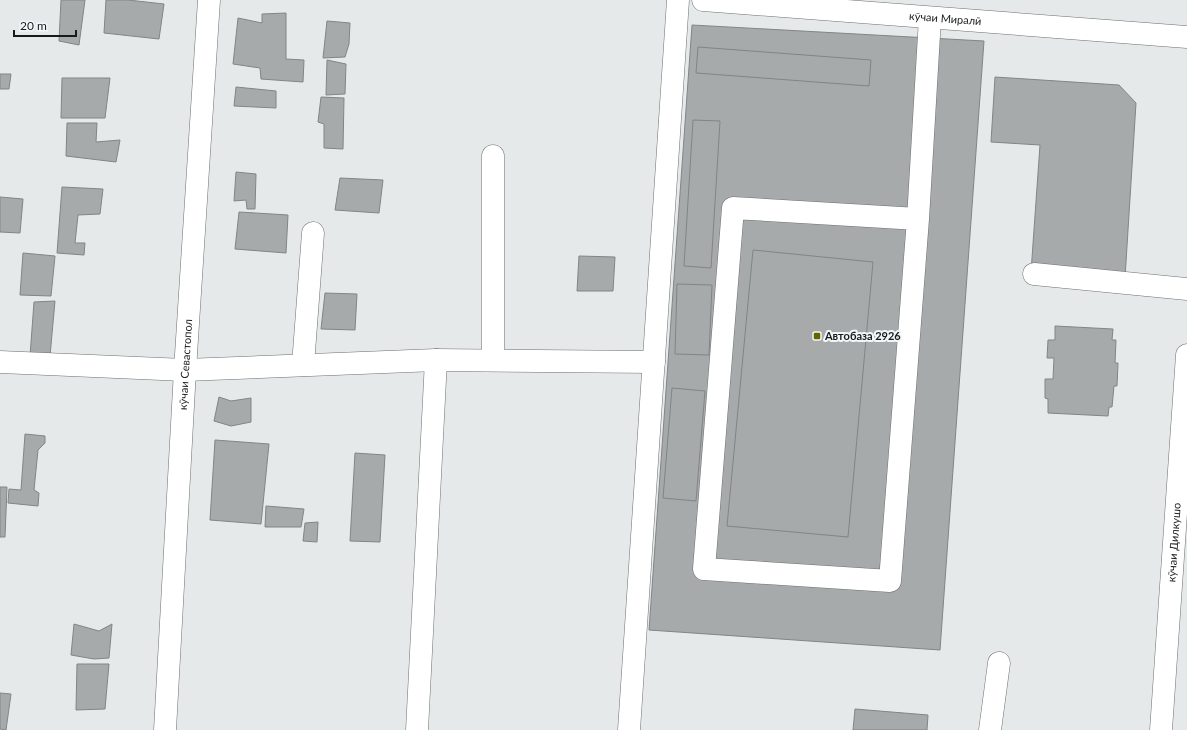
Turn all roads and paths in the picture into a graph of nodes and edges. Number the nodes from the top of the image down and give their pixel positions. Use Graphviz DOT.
graph roads {
  1 [pos="209,0"];
  2 [pos="678,0"];
  3 [pos="703,0"];
  4 [pos="930,18"];
  5 [pos="1187,37"];
  6 [pos="493,156"];
  7 [pos="918,219"];
  8 [pos="313,233"];
  9 [pos="1034,274"];
  10 [pos="1187,289"];
  11 [pos="1187,355"];
  12 [pos="436,360"];
  13 [pos="493,360"];
  14 [pos="0,362"];
  15 [pos="654,362"];
  16 [pos="303,365"];
  17 [pos="185,370"];
  18 [pos="999,663"];
  19 [pos="165,730"];
  20 [pos="417,730"];
  21 [pos="629,730"];
  22 [pos="990,730"];
  23 [pos="1161,730"];
  1 -- 17 [label="street, кӯчаи Севастопол"];
  2 -- 15 [label="street"];
  3 -- 4 [label="street, кӯчаи Миралӣ"];
  4 -- 5 [label="street, кӯчаи Миралӣ"];
  4 -- 7 [label="street"];
  6 -- 13 [label="street"];
  7 -- 7 [label="street"];
  8 -- 16 [label="street"];
  9 -- 10 [label="street"];
  11 -- 23 [label="street, кӯчаи Дилкушо"];
  12 -- 13 [label="street"];
  12 -- 16 [label="street"];
  12 -- 20 [label="street"];
  13 -- 15 [label="street"];
  14 -- 17 [label="street"];
  15 -- 21 [label="street"];
  16 -- 17 [label="street"];
  17 -- 19 [label="street, кӯчаи Севастопол"];
  18 -- 22 [label="street"];
}
